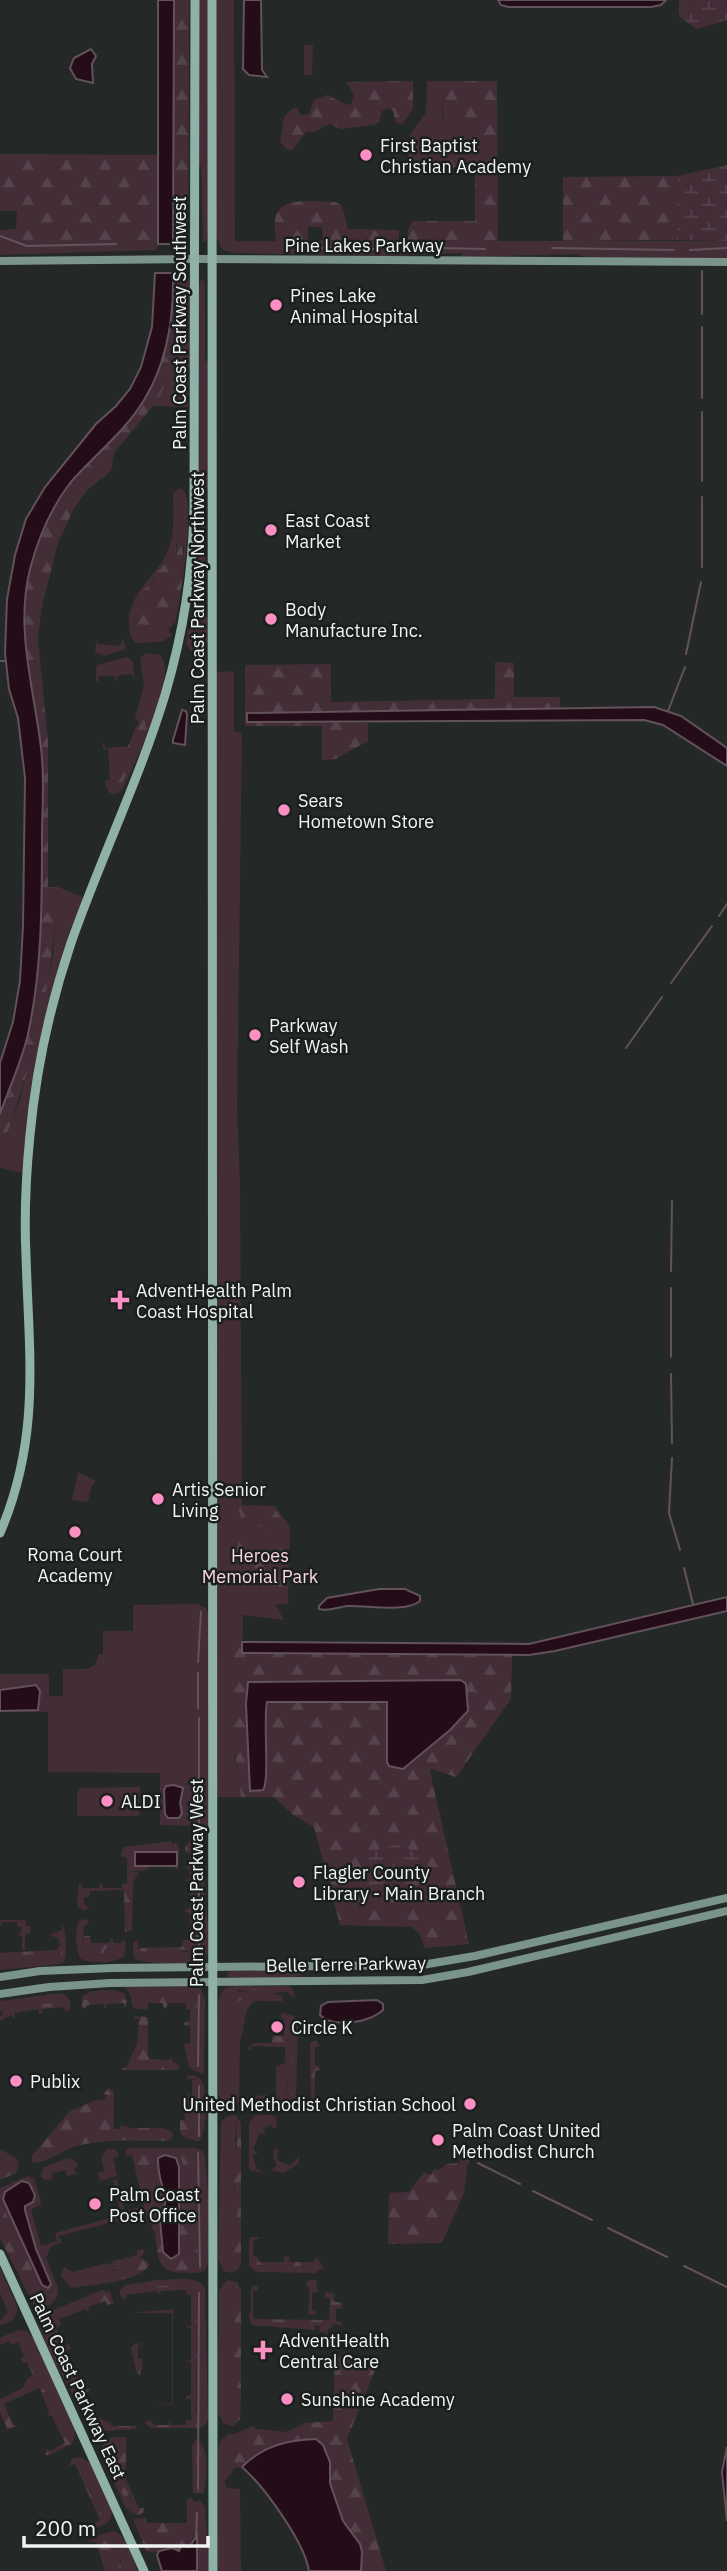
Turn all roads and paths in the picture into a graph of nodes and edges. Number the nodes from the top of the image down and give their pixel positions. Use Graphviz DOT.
graph roads {
  1 [pos="195,0"];
  2 [pos="212,0"];
  3 [pos="194,259"];
  4 [pos="212,260"];
  5 [pos="0,261"];
  6 [pos="727,262"];
  7 [pos="212,1195"];
  8 [pos="0,1533"];
  9 [pos="727,1898"];
  10 [pos="727,1911"];
  11 [pos="211,1967"];
  12 [pos="0,1977"];
  13 [pos="212,1982"];
  14 [pos="0,1994"];
  15 [pos="0,2253"];
  16 [pos="144,2571"];
  17 [pos="213,2571"];
  1 -- 3 [label="main road, Palm Coast Parkway Southwest"];
  2 -- 4 [label="main road, Palm Coast Parkway Northwest"];
  3 -- 4 [label="main road, Pine Lakes Parkway"];
  3 -- 5 [label="main road, Pine Lakes Parkway"];
  3 -- 8 [label="main road, Palm Coast Parkway Southwest"];
  4 -- 6 [label="main road, Pine Lakes Parkway"];
  4 -- 7 [label="main road, Palm Coast Parkway Northwest"];
  7 -- 11 [label="main road, Palm Coast Parkway West"];
  9 -- 11 [label="main road, Belle Terre Parkway"];
  10 -- 13 [label="main road, Belle Terre Parkway"];
  11 -- 12 [label="main road, Belle Terre Parkway"];
  11 -- 13 [label="main road, Palm Coast Parkway West"];
  13 -- 14 [label="main road, Belle Terre Parkway"];
  13 -- 17 [label="main road, Palm Coast Parkway West"];
  15 -- 16 [label="main road, Palm Coast Parkway East"];
}
